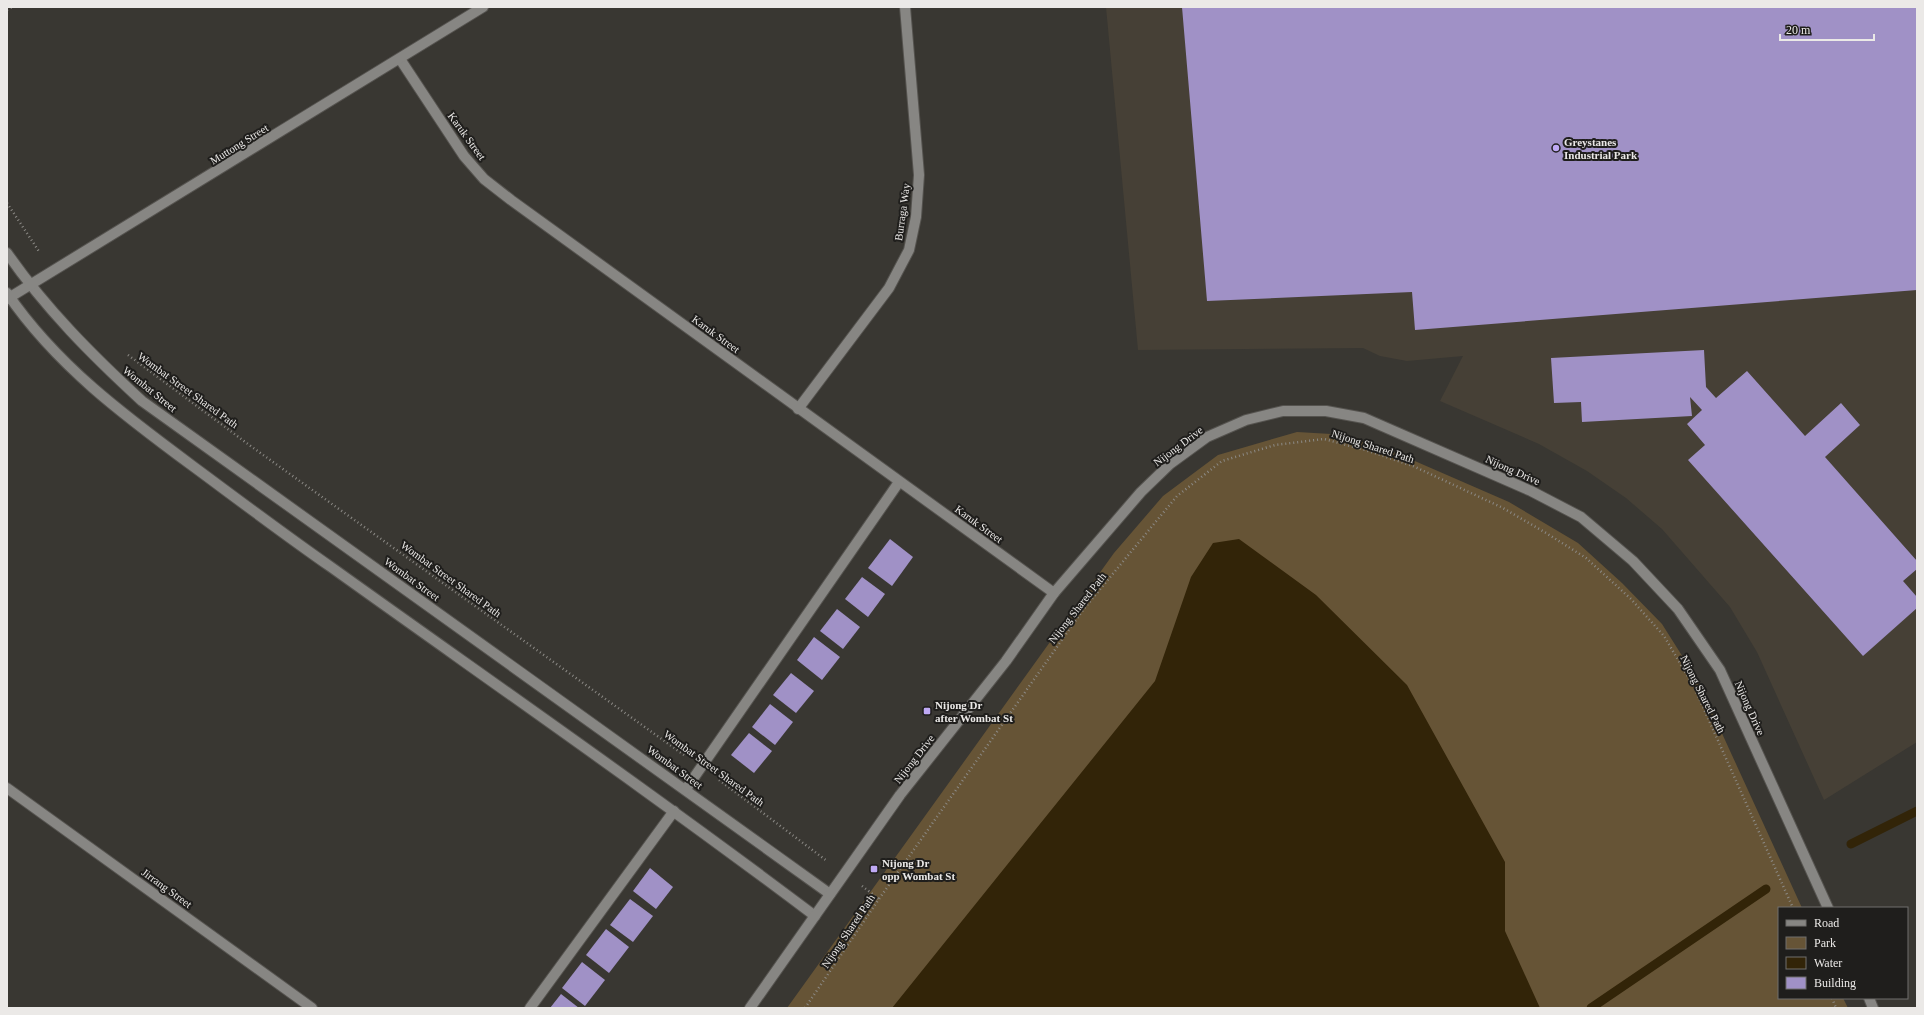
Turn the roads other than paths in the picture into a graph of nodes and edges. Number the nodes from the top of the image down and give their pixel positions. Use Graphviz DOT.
graph roads {
  1 [pos="483,7"];
  2 [pos="905,7"];
  3 [pos="400,59"];
  4 [pos="7,254"];
  5 [pos="30,287"];
  6 [pos="8,297"];
  7 [pos="798,409"];
  8 [pos="899,482"];
  9 [pos="1054,593"];
  10 [pos="7,788"];
  11 [pos="686,789"];
  12 [pos="674,812"];
  13 [pos="830,894"];
  14 [pos="1828,907"];
  15 [pos="815,916"];
  16 [pos="312,1008"];
  17 [pos="530,1008"];
  18 [pos="750,1008"];
  1 -- 3 [label="street, Muttong Street"];
  2 -- 7 [label="street, Burraga Way"];
  3 -- 5 [label="street, Muttong Street"];
  3 -- 7 [label="street, Karuk Street"];
  4 -- 5 [label="street, Wombat Street"];
  5 -- 6 [label="street, Muttong Street"];
  5 -- 11 [label="street, Wombat Street"];
  6 -- 12 [label="street"];
  7 -- 8 [label="street, Karuk Street"];
  8 -- 9 [label="street, Karuk Street"];
  8 -- 11 [label="street"];
  9 -- 13 [label="street, Nijong Drive"];
  9 -- 14 [label="street, Nijong Drive"];
  10 -- 16 [label="street, Jirrang Street"];
  11 -- 13 [label="street, Wombat Street"];
  12 -- 15 [label="street"];
  12 -- 17 [label="street"];
  13 -- 15 [label="street, Nijong Drive"];
  15 -- 18 [label="street, Nijong Drive"];
}
